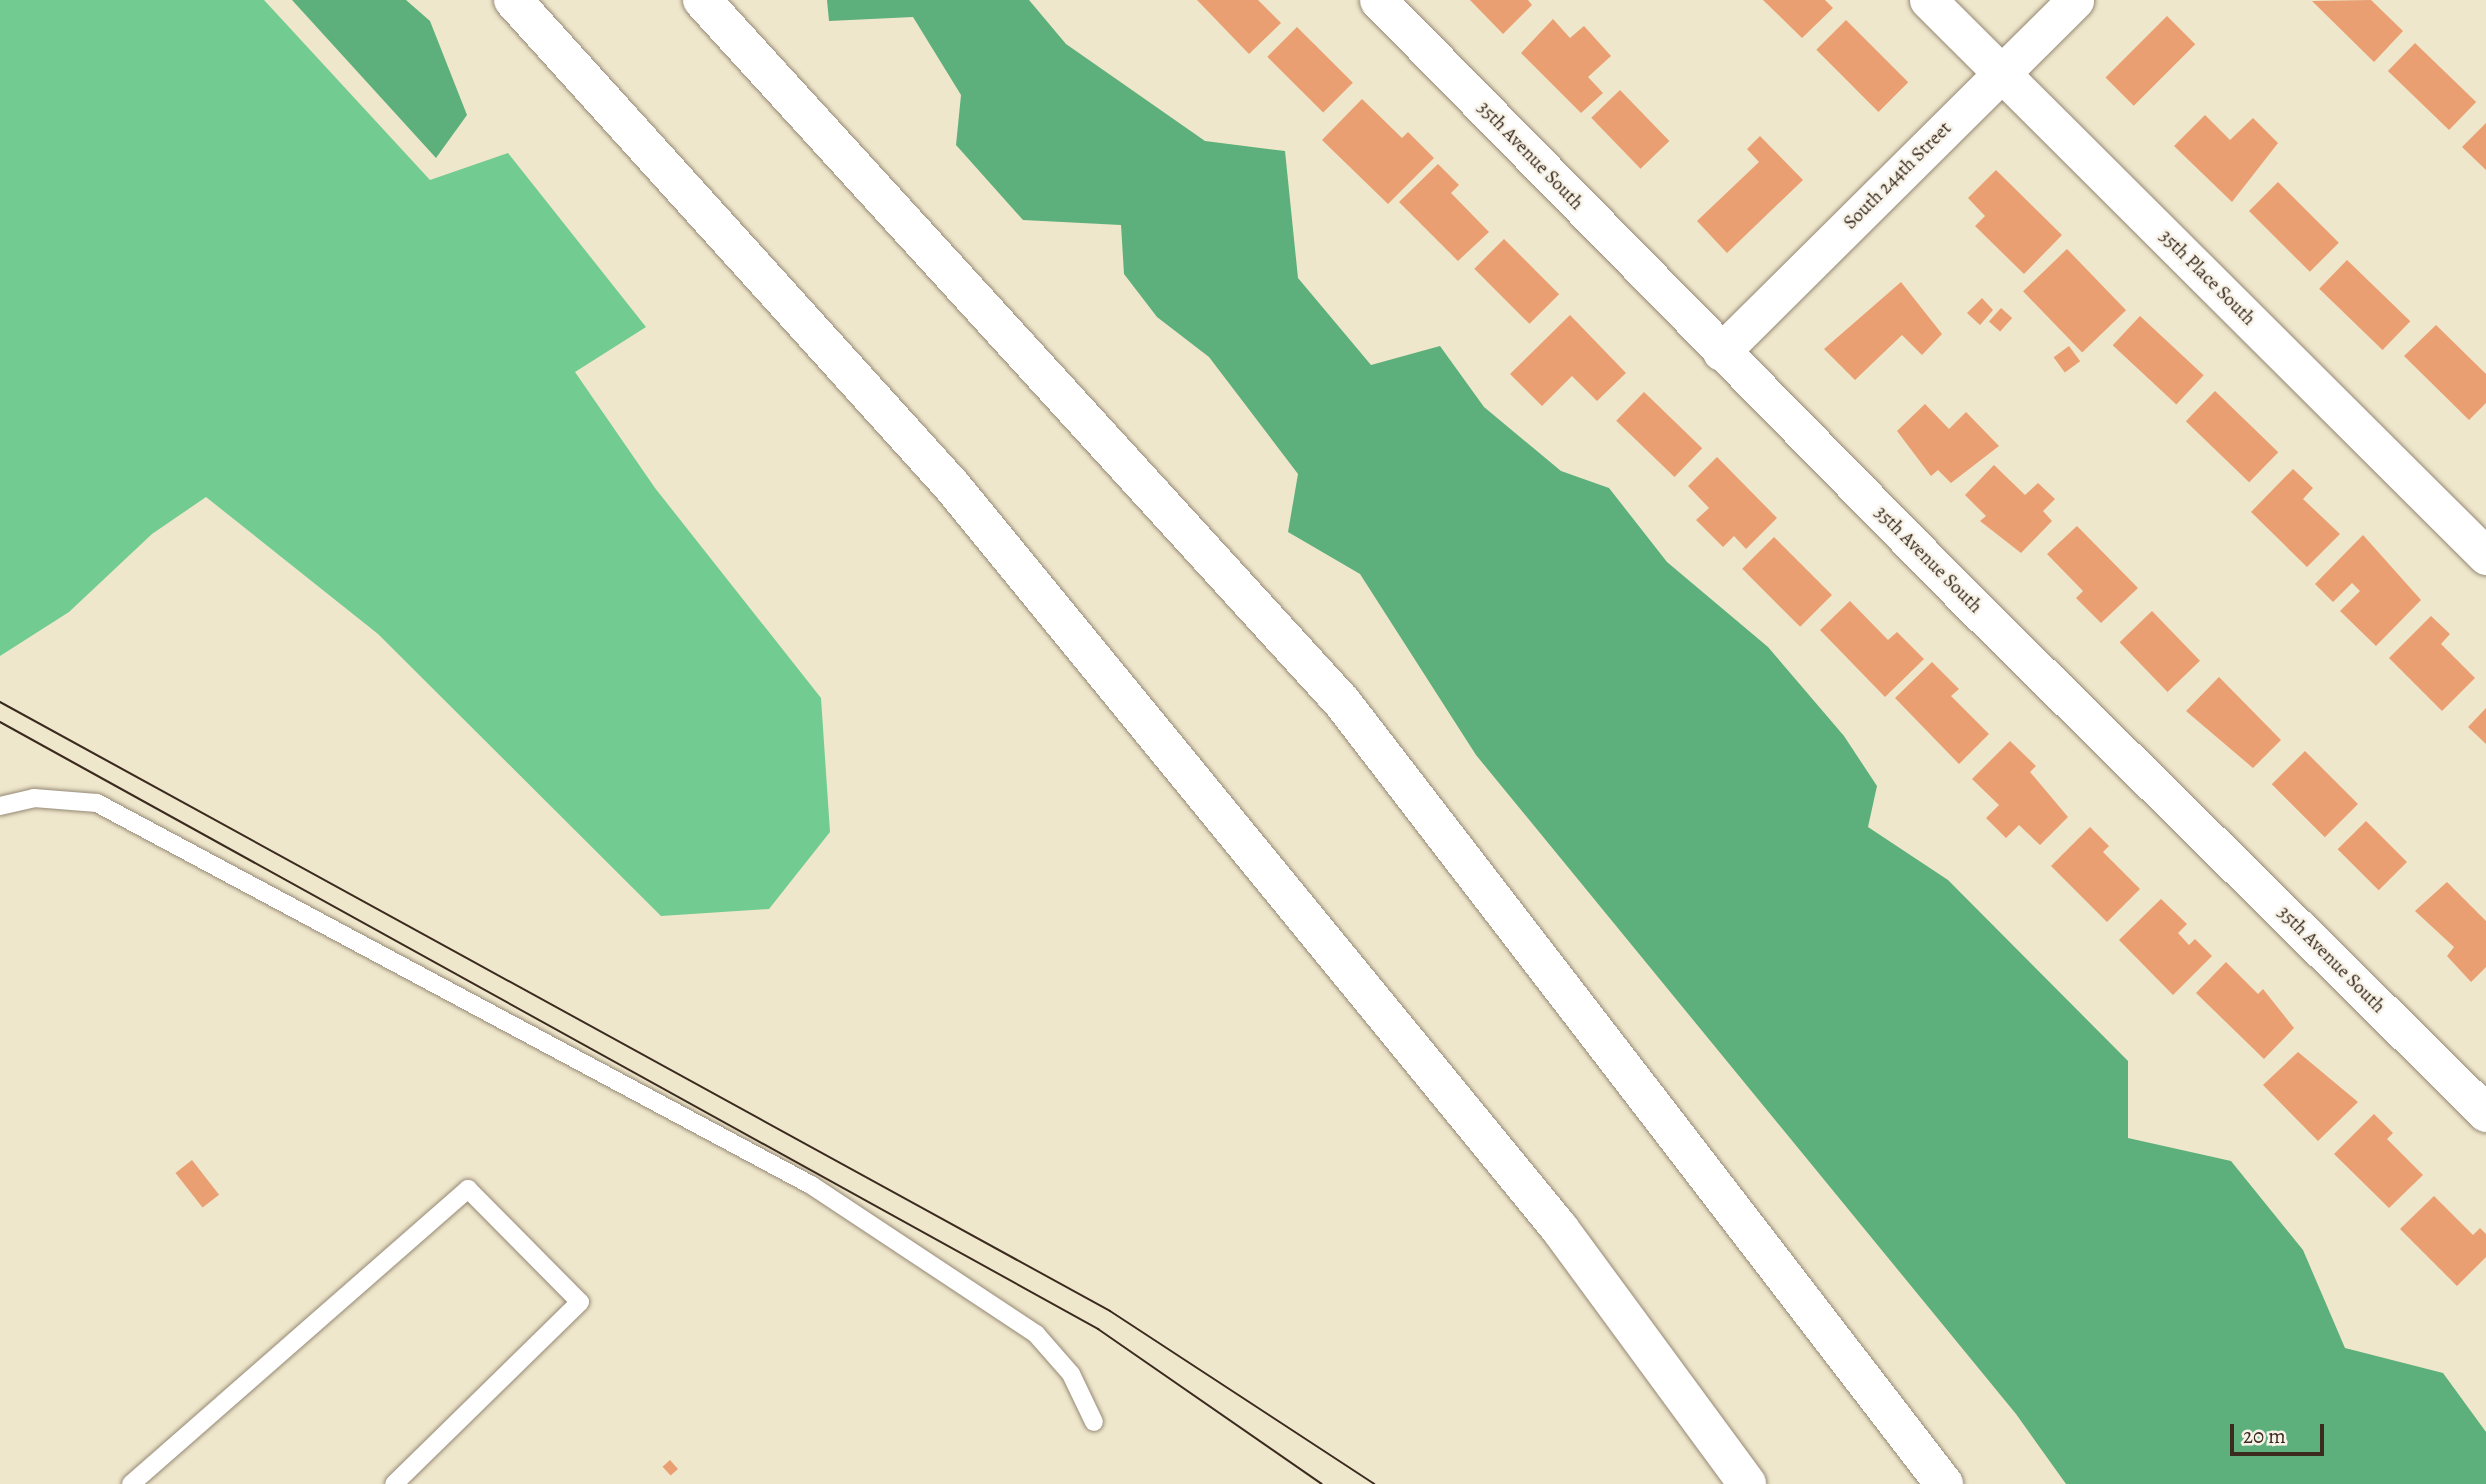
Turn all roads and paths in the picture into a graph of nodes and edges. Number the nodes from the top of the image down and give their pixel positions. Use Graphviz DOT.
graph roads {
  1 [pos="513,0"];
  2 [pos="702,0"];
  3 [pos="1378,0"];
  4 [pos="1928,0"];
  5 [pos="2076,0"];
  6 [pos="2001,74"];
  7 [pos="1721,352"];
  8 [pos="2486,556"];
  9 [pos="0,806"];
  10 [pos="2486,1113"];
  11 [pos="1094,1422"];
  12 [pos="131,1484"];
  13 [pos="394,1484"];
  14 [pos="1747,1484"];
  15 [pos="1944,1484"];
  1 -- 14 [label="highway"];
  2 -- 15 [label="highway"];
  3 -- 7 [label="street, 35th Avenue South"];
  4 -- 6 [label="street, 35th Place South"];
  5 -- 6 [label="street, South 244th Street"];
  6 -- 7 [label="street, South 244th Street"];
  6 -- 8 [label="street, 35th Place South"];
  7 -- 10 [label="street, 35th Avenue South"];
  9 -- 11 [label="lane"];
  12 -- 13 [label="lane"];
}
